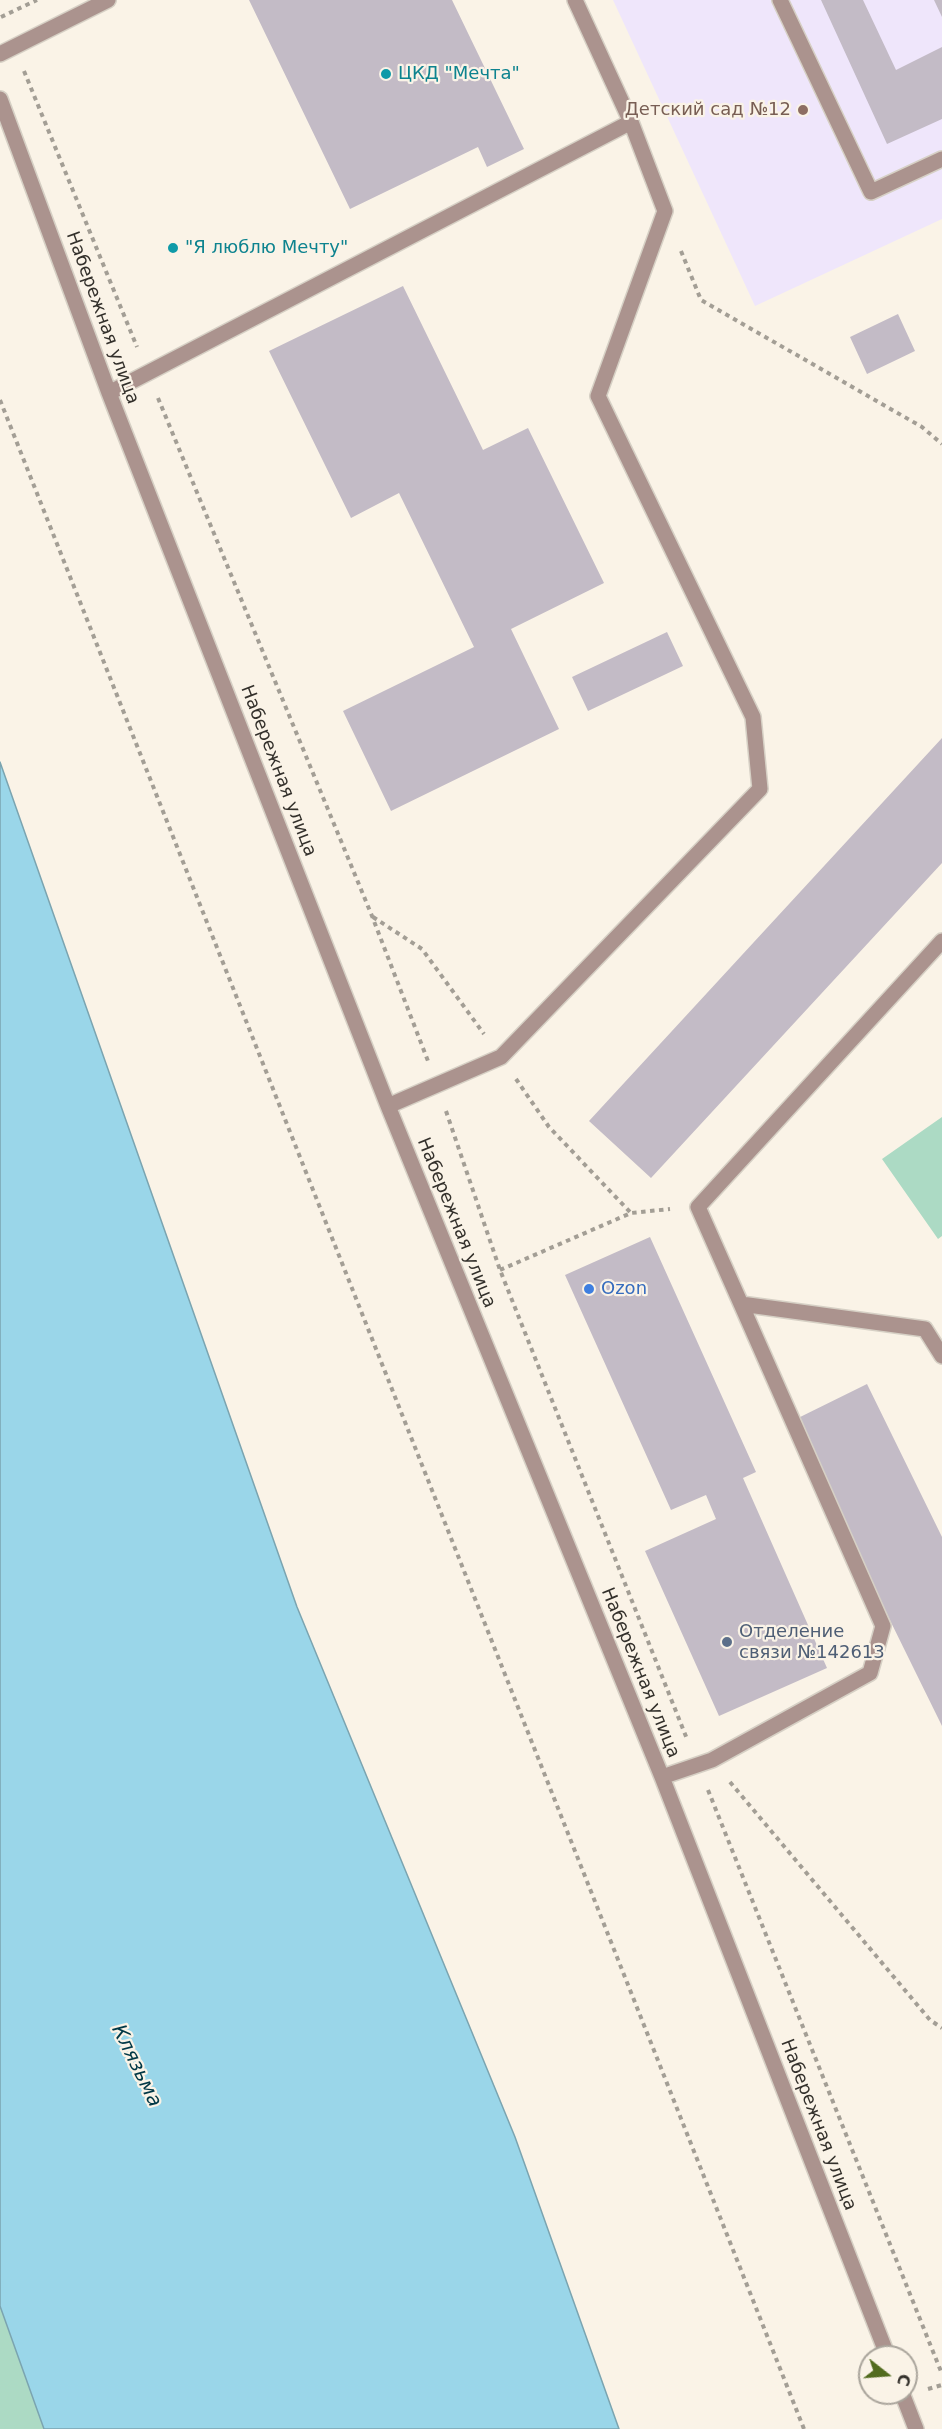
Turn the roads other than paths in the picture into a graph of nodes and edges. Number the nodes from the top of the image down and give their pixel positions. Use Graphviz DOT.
graph roads {
  1 [pos="108,0"];
  2 [pos="574,0"];
  3 [pos="780,0"];
  4 [pos="0,54"];
  5 [pos="0,99"];
  6 [pos="631,122"];
  7 [pos="942,159"];
  8 [pos="109,393"];
  9 [pos="942,941"];
  10 [pos="388,1106"];
  11 [pos="741,1304"];
  12 [pos="942,1356"];
  13 [pos="662,1778"];
  14 [pos="883,2345"];
  15 [pos="907,2405"];
  16 [pos="916,2429"];
  1 -- 4 [label="street"];
  2 -- 6 [label="street"];
  3 -- 7 [label="street"];
  5 -- 8 [label="street, Набережная улица"];
  6 -- 8 [label="street"];
  6 -- 10 [label="street"];
  8 -- 10 [label="street, Набережная улица"];
  9 -- 11 [label="street"];
  10 -- 13 [label="street, Набережная улица"];
  11 -- 12 [label="street"];
  11 -- 13 [label="street"];
  13 -- 14 [label="street, Набережная улица"];
  15 -- 16 [label="street"];
}
